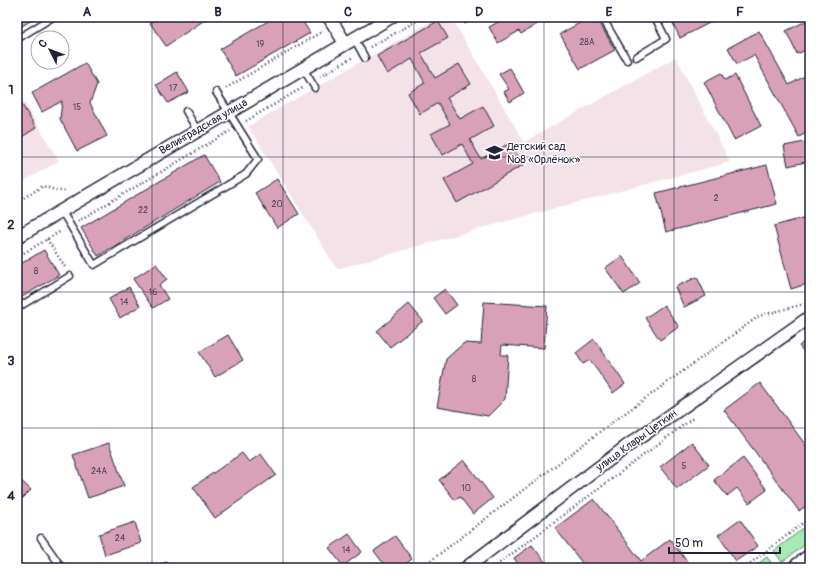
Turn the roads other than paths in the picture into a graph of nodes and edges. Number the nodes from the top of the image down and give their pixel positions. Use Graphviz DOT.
graph roads {
  1 [pos="53,17"];
  2 [pos="329,17"];
  3 [pos="391,17"];
  4 [pos="602,17"];
  5 [pos="655,17"];
  6 [pos="17,38"];
  7 [pos="349,40"];
  8 [pos="636,56"];
  9 [pos="365,58"];
  10 [pos="627,60"];
  11 [pos="302,68"];
  12 [pos="315,88"];
  13 [pos="216,92"];
  14 [pos="186,111"];
  15 [pos="228,112"];
  16 [pos="197,130"];
  17 [pos="61,210"];
  18 [pos="17,237"];
  19 [pos="70,276"];
  20 [pos="17,308"];
  21 [pos="810,317"];
  22 [pos="41,538"];
  23 [pos="810,555"];
  24 [pos="59,568"];
  25 [pos="466,568"];
  26 [pos="793,568"];
  1 -- 6 [label="lane"];
  2 -- 7 [label="street"];
  3 -- 7 [label="street, Велинградская улица"];
  4 -- 10 [label="lane"];
  5 -- 8 [label="lane"];
  7 -- 9 [label="lane"];
  7 -- 11 [label="street, Велинградская улица"];
  11 -- 12 [label="lane"];
  11 -- 15 [label="street, Велинградская улица"];
  13 -- 15 [label="lane"];
  14 -- 16 [label="lane"];
  15 -- 16 [label="street, Велинградская улица"];
  15 -- 17 [label="lane"];
  16 -- 17 [label="street, Велинградская улица"];
  17 -- 18 [label="street, Велинградская улица"];
  19 -- 20 [label="lane"];
  21 -- 25 [label="street, улица Клары Цеткин"];
  22 -- 24 [label="lane"];
  23 -- 26 [label="street"];
}
